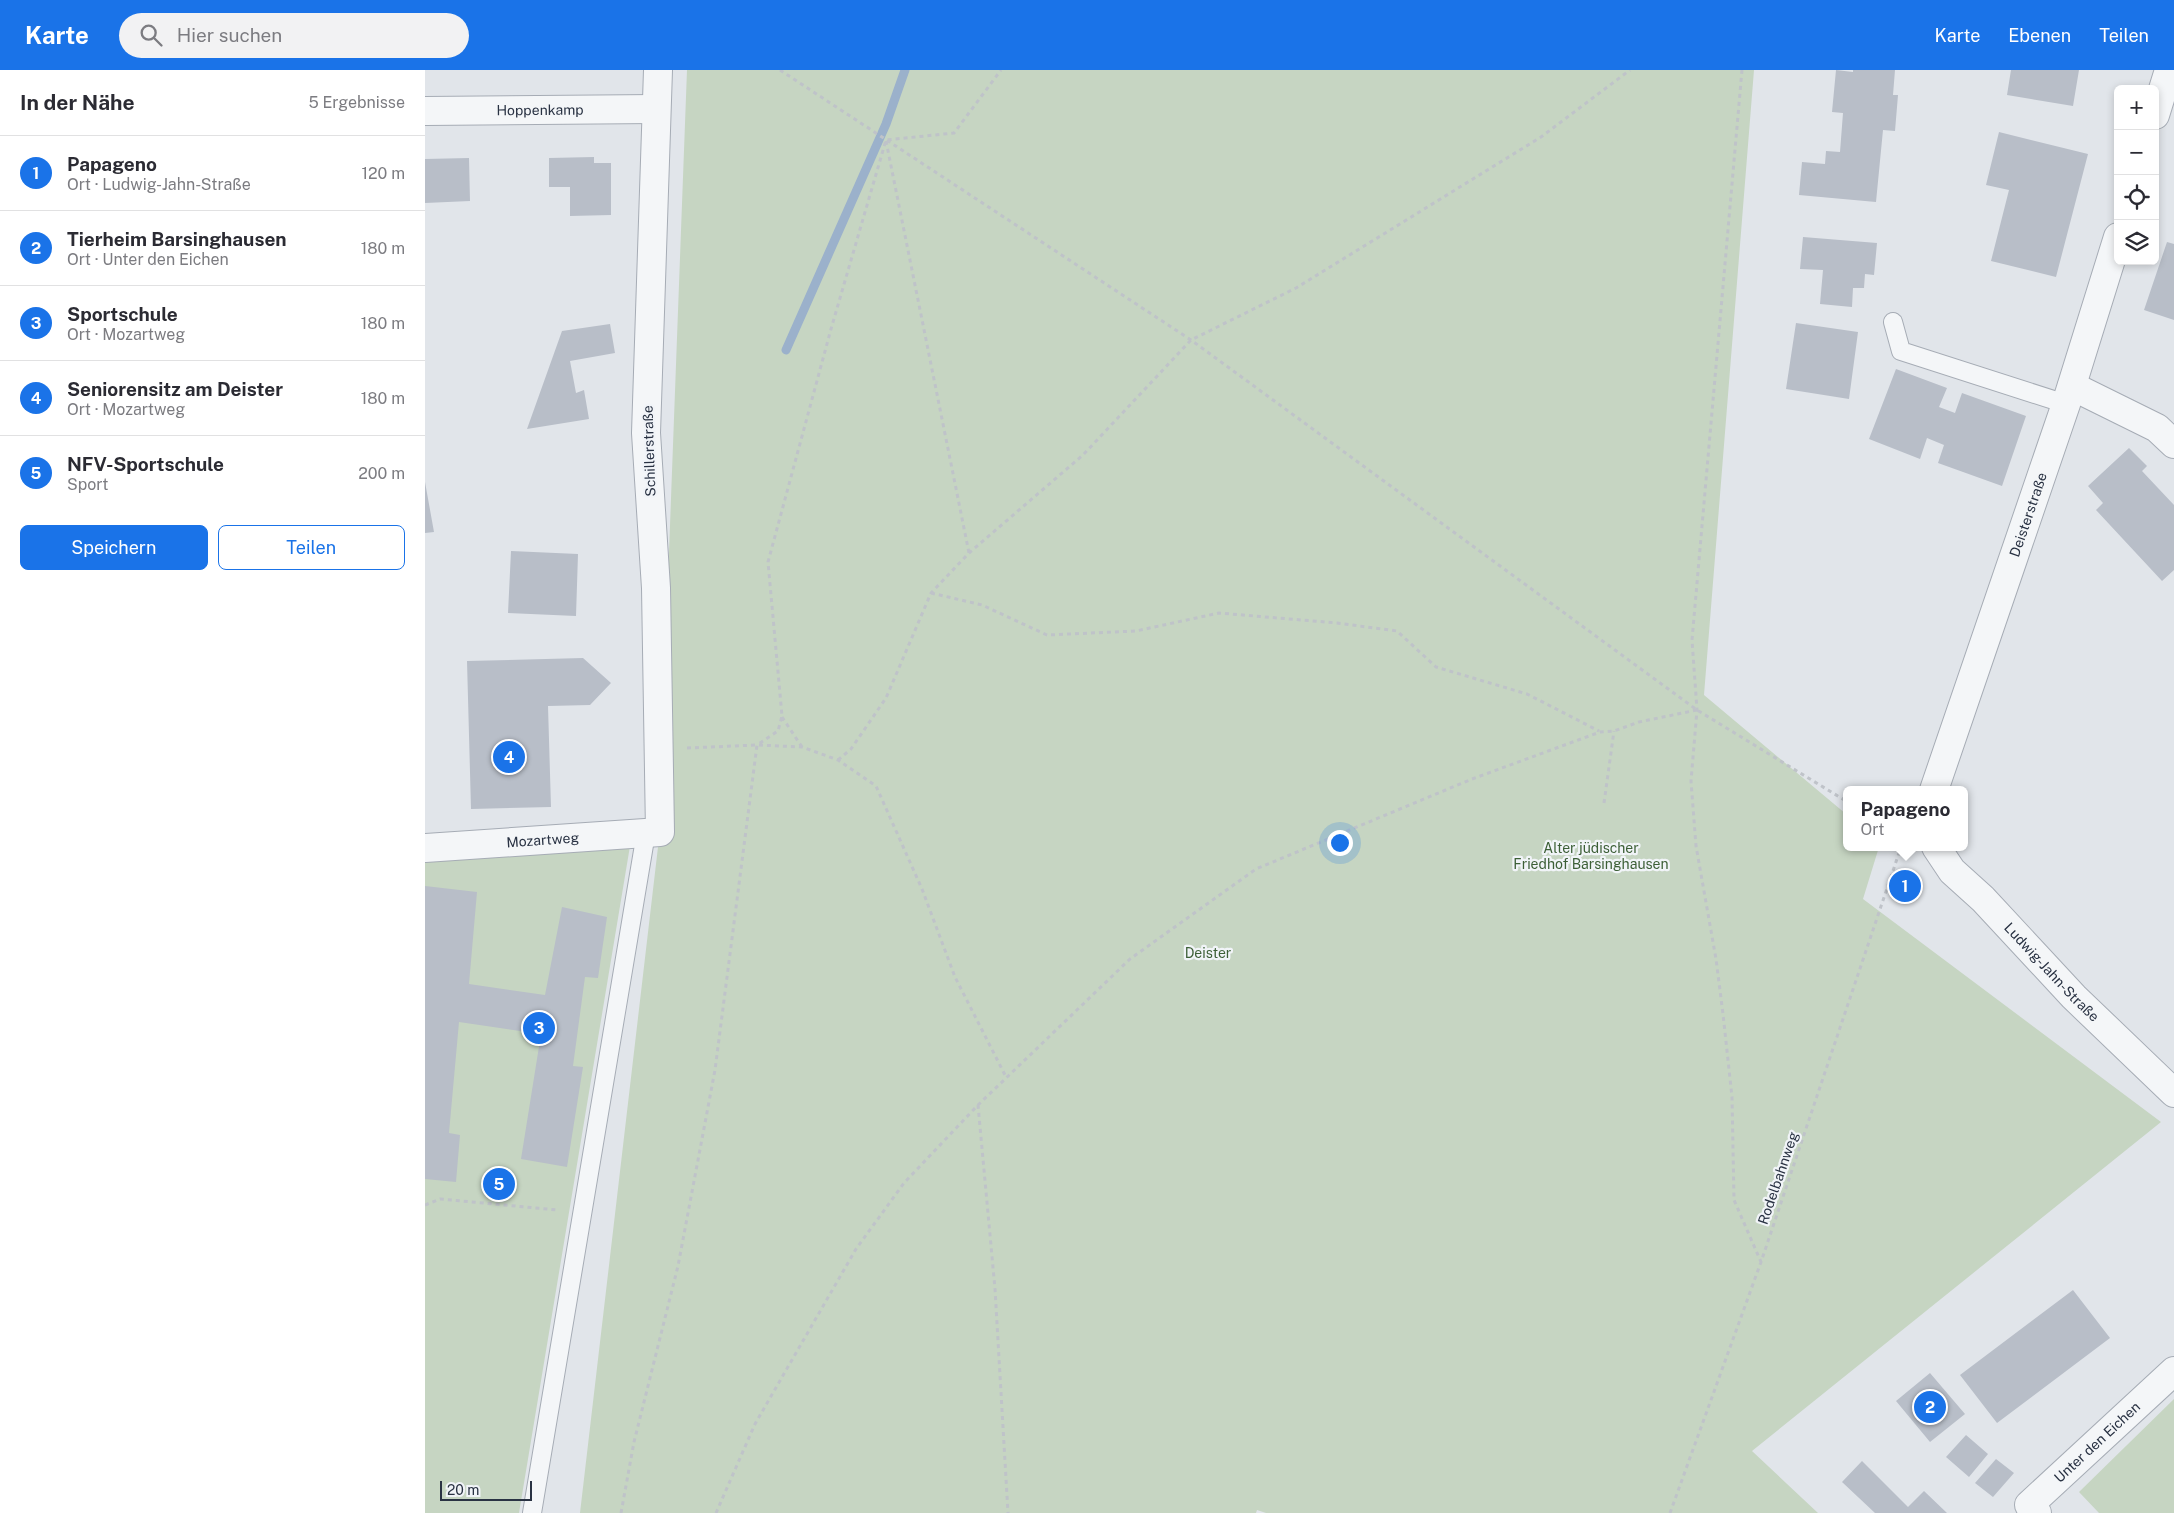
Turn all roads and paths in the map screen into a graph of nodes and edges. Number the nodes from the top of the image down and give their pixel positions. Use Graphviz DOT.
graph roads {
  1 [pos="658,70"];
  2 [pos="780,70"];
  3 [pos="1001,70"];
  4 [pos="1630,70"];
  5 [pos="1742,70"];
  6 [pos="2169,70"];
  7 [pos="2159,102"];
  8 [pos="656,109"];
  9 [pos="425,112"];
  10 [pos="885,139"];
  11 [pos="2114,250"];
  12 [pos="1893,322"];
  13 [pos="1191,340"];
  14 [pos="2069,395"];
  15 [pos="2174,444"];
  16 [pos="969,553"];
  17 [pos="931,593"];
  18 [pos="1697,710"];
  19 [pos="782,716"];
  20 [pos="1614,731"];
  21 [pos="1600,732"];
  22 [pos="757,745"];
  23 [pos="802,747"];
  24 [pos="709,748"];
  25 [pos="838,760"];
  26 [pos="1935,786"];
  27 [pos="1843,798"];
  28 [pos="1604,802"];
  29 [pos="653,832"];
  30 [pos="425,848"];
  31 [pos="1900,851"];
  32 [pos="1939,851"];
  33 [pos="1006,1077"];
  34 [pos="2174,1094"];
  35 [pos="978,1105"];
  36 [pos="425,1205"];
  37 [pos="583,1212"];
  38 [pos="1761,1262"];
  39 [pos="2174,1372"];
  40 [pos="533,1513"];
  41 [pos="621,1513"];
  42 [pos="716,1513"];
  43 [pos="1008,1513"];
  44 [pos="1670,1513"];
  45 [pos="2037,1513"];
  1 -- 8 [label="street, Schillerstraße"];
  2 -- 10 [label="path"];
  3 -- 10 [label="path"];
  4 -- 13 [label="path"];
  5 -- 18 [label="path"];
  6 -- 7 [label="street"];
  8 -- 9 [label="street, Hoppenkamp"];
  8 -- 29 [label="street, Schillerstraße"];
  10 -- 13 [label="path"];
  10 -- 16 [label="path"];
  10 -- 19 [label="path"];
  11 -- 14 [label="street, Deisterstraße"];
  12 -- 14 [label="lane"];
  13 -- 16 [label="path"];
  13 -- 18 [label="path"];
  14 -- 15 [label="street"];
  14 -- 26 [label="street, Deisterstraße"];
  16 -- 17 [label="path"];
  17 -- 21 [label="path"];
  17 -- 25 [label="path"];
  18 -- 20 [label="path"];
  18 -- 27 [label="path"];
  18 -- 38 [label="path"];
  19 -- 22 [label="path"];
  19 -- 23 [label="path"];
  20 -- 21 [label="path"];
  20 -- 28 [label="path"];
  21 -- 33 [label="path"];
  22 -- 23 [label="path"];
  22 -- 24 [label="path"];
  22 -- 41 [label="path"];
  23 -- 25 [label="path"];
  25 -- 33 [label="path"];
  29 -- 30 [label="street, Mozartweg"];
  29 -- 37 [label="lane"];
  31 -- 38 [label="path, Rodelbahnweg"];
  32 -- 34 [label="street, Ludwig-Jahn-Straße"];
  33 -- 35 [label="path"];
  35 -- 42 [label="path"];
  35 -- 43 [label="path"];
  36 -- 37 [label="path"];
  37 -- 40 [label="lane"];
  38 -- 44 [label="path, Rodelbahnweg"];
  39 -- 45 [label="street, Unter den Eichen"];
}
